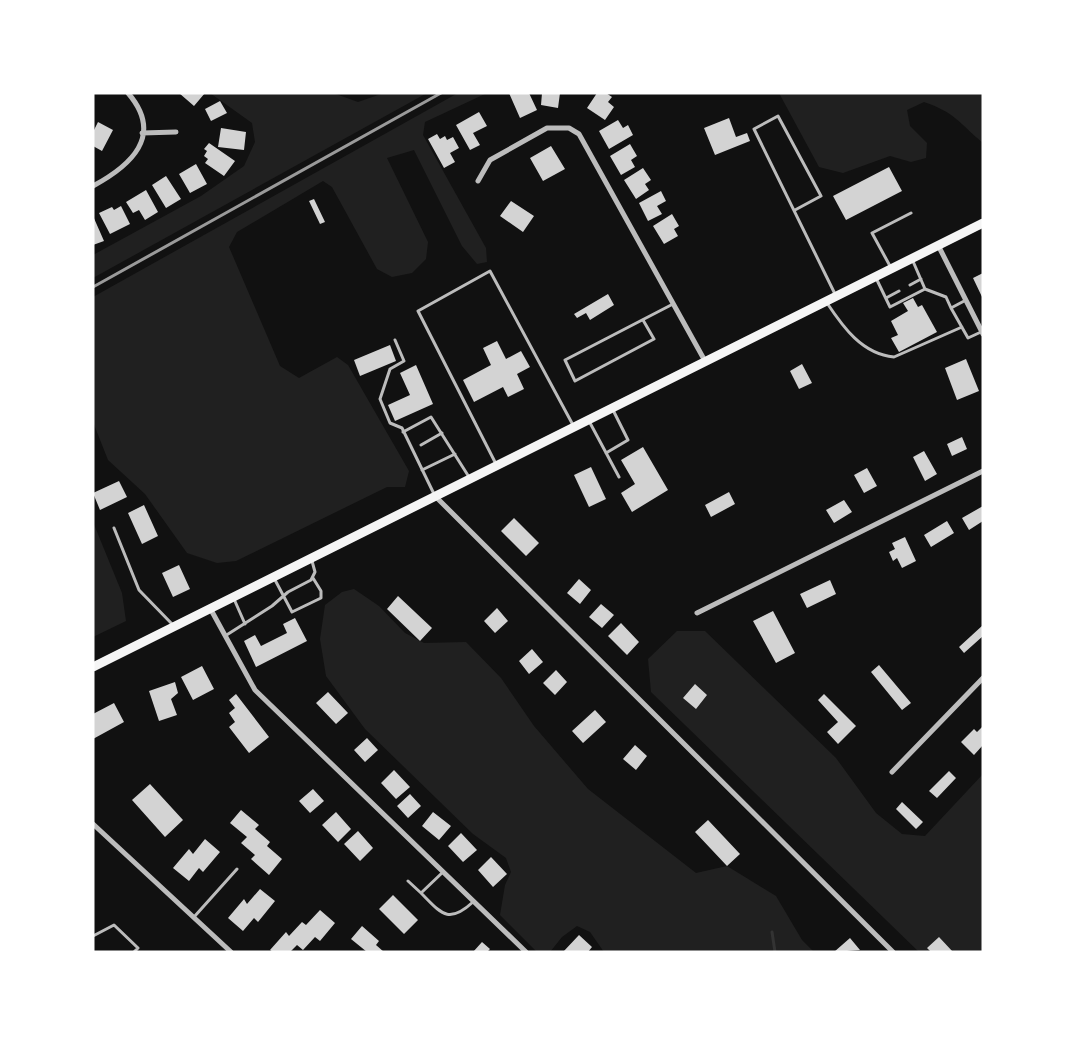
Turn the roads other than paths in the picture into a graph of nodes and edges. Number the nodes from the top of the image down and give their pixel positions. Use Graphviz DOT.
graph roads {
  1 [pos="128,93"];
  2 [pos="176,132"];
  3 [pos="142,133"];
  4 [pos="478,181"];
  5 [pos="93,186"];
  6 [pos="795,210"];
  7 [pos="911,213"];
  8 [pos="983,223"];
  9 [pos="938,245"];
  10 [pos="912,258"];
  11 [pos="891,268"];
  12 [pos="875,276"];
  13 [pos="921,279"];
  14 [pos="910,285"];
  15 [pos="925,288"];
  16 [pos="899,291"];
  17 [pos="836,296"];
  18 [pos="886,298"];
  19 [pos="966,300"];
  20 [pos="826,301"];
  21 [pos="674,304"];
  22 [pos="951,308"];
  23 [pos="643,320"];
  24 [pos="962,327"];
  25 [pos="982,332"];
  26 [pos="395,340"];
  27 [pos="705,361"];
  28 [pos="612,409"];
  29 [pos="589,420"];
  30 [pos="574,427"];
  31 [pos="404,432"];
  32 [pos="442,433"];
  33 [pos="421,445"];
  34 [pos="606,453"];
  35 [pos="455,454"];
  36 [pos="497,465"];
  37 [pos="422,470"];
  38 [pos="983,471"];
  39 [pos="619,477"];
  40 [pos="470,479"];
  41 [pos="435,496"];
  42 [pos="114,528"];
  43 [pos="311,558"];
  44 [pos="273,577"];
  45 [pos="313,578"];
  46 [pos="282,596"];
  47 [pos="233,597"];
  48 [pos="210,608"];
  49 [pos="697,613"];
  50 [pos="245,624"];
  51 [pos="174,626"];
  52 [pos="225,636"];
  53 [pos="93,666"];
  54 [pos="983,678"];
  55 [pos="892,772"];
  56 [pos="93,824"];
  57 [pos="237,869"];
  58 [pos="444,871"];
  59 [pos="408,881"];
  60 [pos="421,893"];
  61 [pos="474,901"];
  62 [pos="194,918"];
  63 [pos="93,936"];
  64 [pos="134,952"];
  65 [pos="231,952"];
  66 [pos="526,952"];
  67 [pos="893,952"];
  1 -- 3 [label="street"];
  2 -- 3 [label="street"];
  3 -- 5 [label="street"];
  4 -- 21 [label="street"];
  6 -- 6 [label="lane"];
  6 -- 17 [label="lane"];
  7 -- 11 [label="lane"];
  8 -- 9 [label="main road"];
  9 -- 10 [label="main road"];
  9 -- 19 [label="street"];
  10 -- 11 [label="main road"];
  10 -- 13 [label="lane"];
  11 -- 12 [label="main road"];
  12 -- 17 [label="main road"];
  12 -- 18 [label="lane"];
  13 -- 14 [label="lane"];
  13 -- 15 [label="lane"];
  15 -- 18 [label="lane"];
  15 -- 22 [label="lane"];
  16 -- 18 [label="lane"];
  17 -- 20 [label="main road"];
  19 -- 22 [label="lane"];
  19 -- 25 [label="street"];
  20 -- 24 [label="lane"];
  20 -- 27 [label="main road"];
  21 -- 23 [label="lane"];
  21 -- 27 [label="street"];
  22 -- 24 [label="lane"];
  23 -- 23 [label="lane"];
  24 -- 25 [label="lane"];
  26 -- 31 [label="lane"];
  27 -- 28 [label="main road"];
  28 -- 29 [label="main road"];
  28 -- 34 [label="lane"];
  29 -- 30 [label="main road"];
  29 -- 34 [label="lane"];
  30 -- 36 [label="main road"];
  30 -- 36 [label="lane"];
  31 -- 32 [label="lane"];
  31 -- 37 [label="lane"];
  32 -- 33 [label="lane"];
  32 -- 35 [label="lane"];
  34 -- 39 [label="lane"];
  35 -- 37 [label="lane"];
  35 -- 40 [label="lane"];
  36 -- 40 [label="main road"];
  37 -- 41 [label="lane"];
  38 -- 49 [label="street"];
  40 -- 41 [label="main road"];
  41 -- 43 [label="main road"];
  41 -- 67 [label="street"];
  42 -- 51 [label="lane"];
  43 -- 44 [label="main road"];
  43 -- 45 [label="lane"];
  44 -- 46 [label="lane"];
  44 -- 47 [label="main road"];
  45 -- 46 [label="lane"];
  45 -- 46 [label="lane"];
  46 -- 50 [label="lane"];
  47 -- 48 [label="main road"];
  47 -- 50 [label="lane"];
  48 -- 51 [label="main road"];
  48 -- 52 [label="street"];
  50 -- 52 [label="lane"];
  51 -- 53 [label="main road"];
  52 -- 58 [label="street"];
  54 -- 55 [label="street"];
  56 -- 62 [label="street"];
  57 -- 62 [label="lane"];
  58 -- 60 [label="lane"];
  58 -- 61 [label="street"];
  59 -- 60 [label="lane"];
  60 -- 61 [label="lane"];
  61 -- 66 [label="street"];
  62 -- 65 [label="street"];
  63 -- 64 [label="lane"];
}
